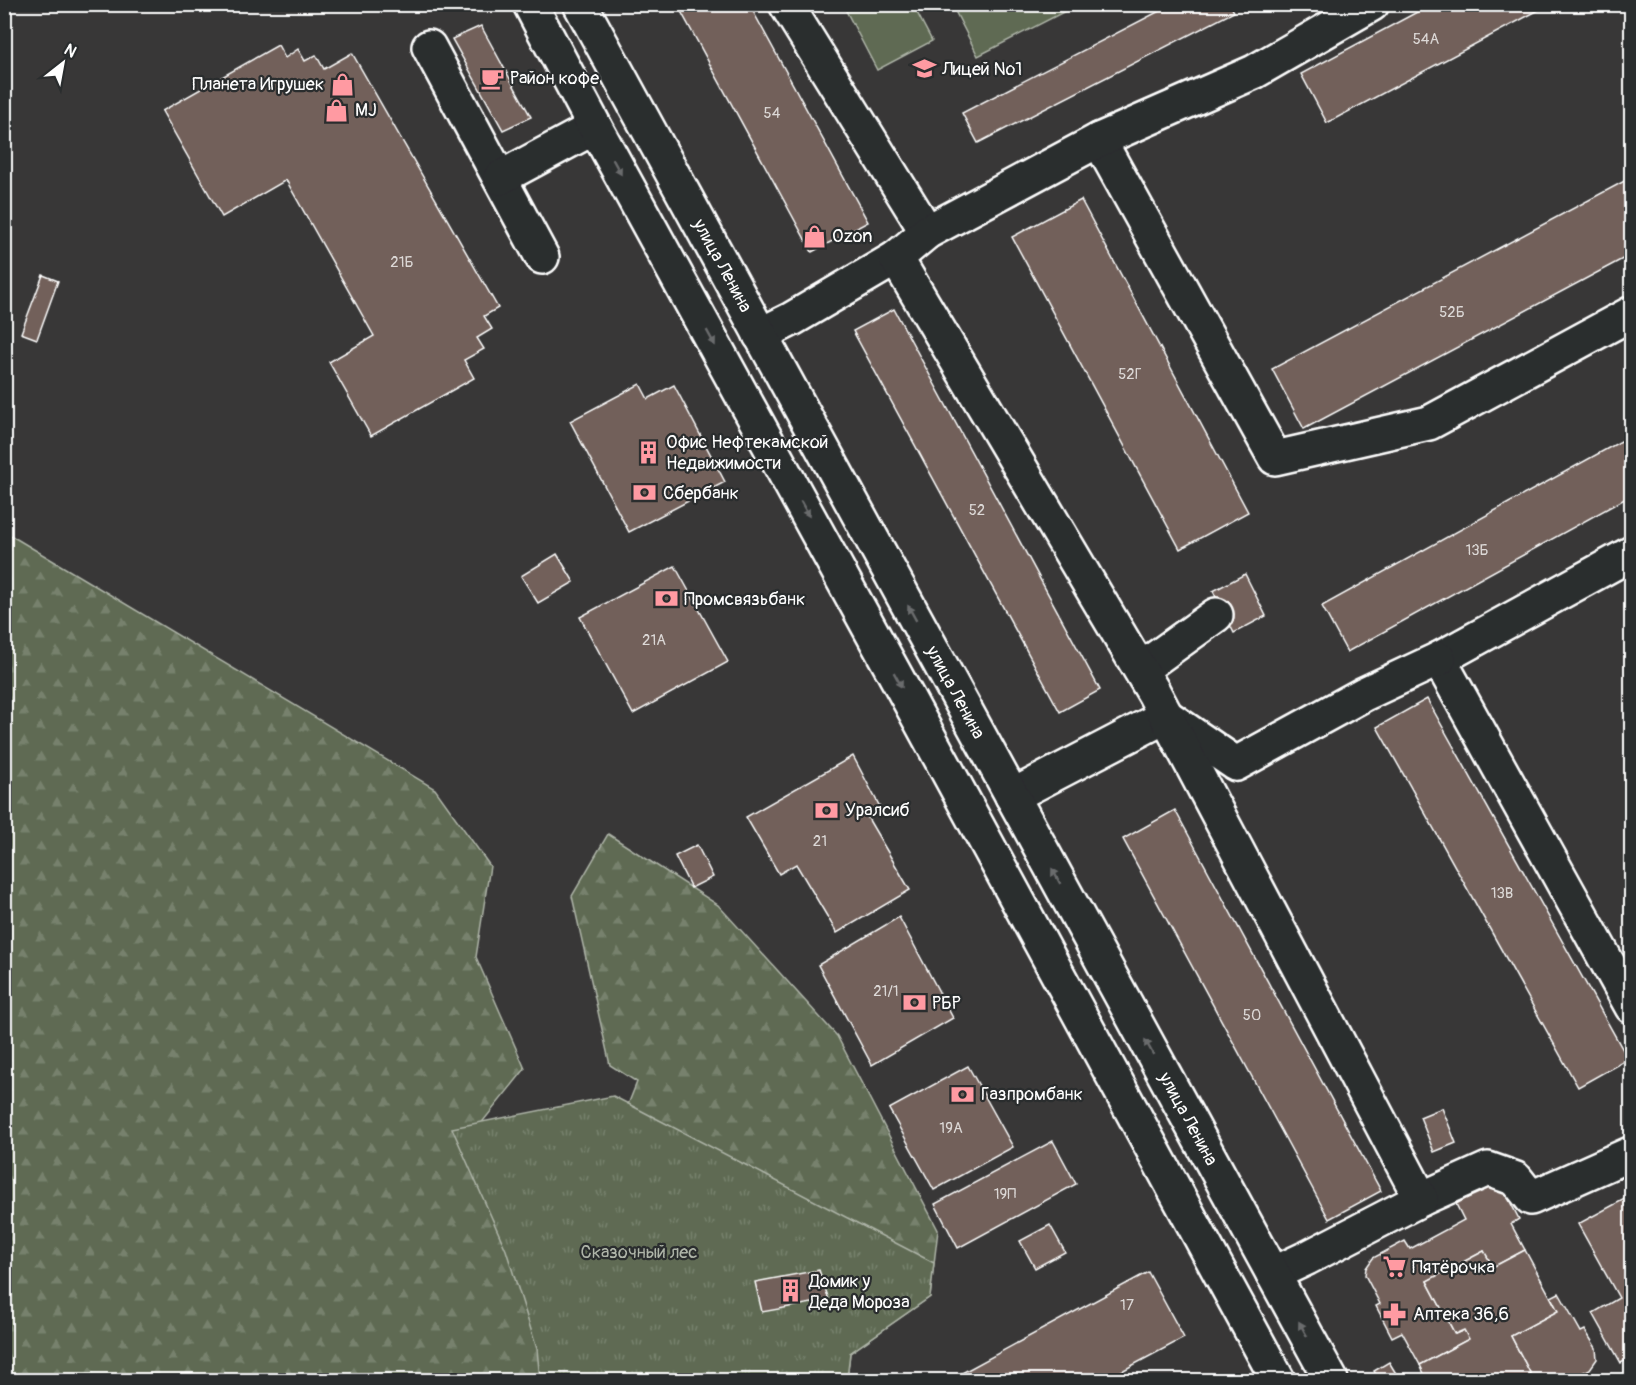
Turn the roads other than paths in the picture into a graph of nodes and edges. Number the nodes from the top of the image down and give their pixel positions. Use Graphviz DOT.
graph roads {
  1 [pos="530,4"];
  2 [pos="580,4"];
  3 [pos="786,4"];
  4 [pos="1372,4"];
  5 [pos="429,47"];
  6 [pos="595,127"];
  7 [pos="1099,140"];
  8 [pos="500,178"];
  9 [pos="927,232"];
  10 [pos="542,257"];
  11 [pos="896,258"];
  12 [pos="1632,313"];
  13 [pos="760,335"];
  14 [pos="1632,553"];
  15 [pos="1216,615"];
  16 [pos="1439,659"];
  17 [pos="1141,669"];
  18 [pos="1166,716"];
  19 [pos="1012,796"];
  20 [pos="1632,1007"];
  21 [pos="1632,1153"];
  22 [pos="1421,1199"];
  23 [pos="1273,1274"];
  24 [pos="1278,1380"];
  25 [pos="1331,1380"];
  1 -- 6 [label="main road"];
  2 -- 13 [label="main road, улица Ленина"];
  3 -- 9 [label="main road"];
  4 -- 7 [label="main road"];
  5 -- 8 [label="main road"];
  6 -- 8 [label="main road"];
  6 -- 24 [label="main road, one-way"];
  7 -- 9 [label="main road"];
  7 -- 12 [label="main road"];
  8 -- 10 [label="main road"];
  9 -- 11 [label="main road"];
  11 -- 13 [label="main road"];
  11 -- 17 [label="main road"];
  19 -- 13 [label="main road, улица Ленина, one-way"];
  14 -- 16 [label="main road"];
  15 -- 17 [label="main road"];
  16 -- 18 [label="main road"];
  16 -- 20 [label="main road"];
  17 -- 18 [label="main road"];
  18 -- 19 [label="main road"];
  18 -- 22 [label="main road"];
  23 -- 19 [label="main road, улица Ленина, one-way"];
  21 -- 22 [label="main road"];
  22 -- 23 [label="main road"];
  25 -- 23 [label="main road, улица Ленина, one-way"];
}
